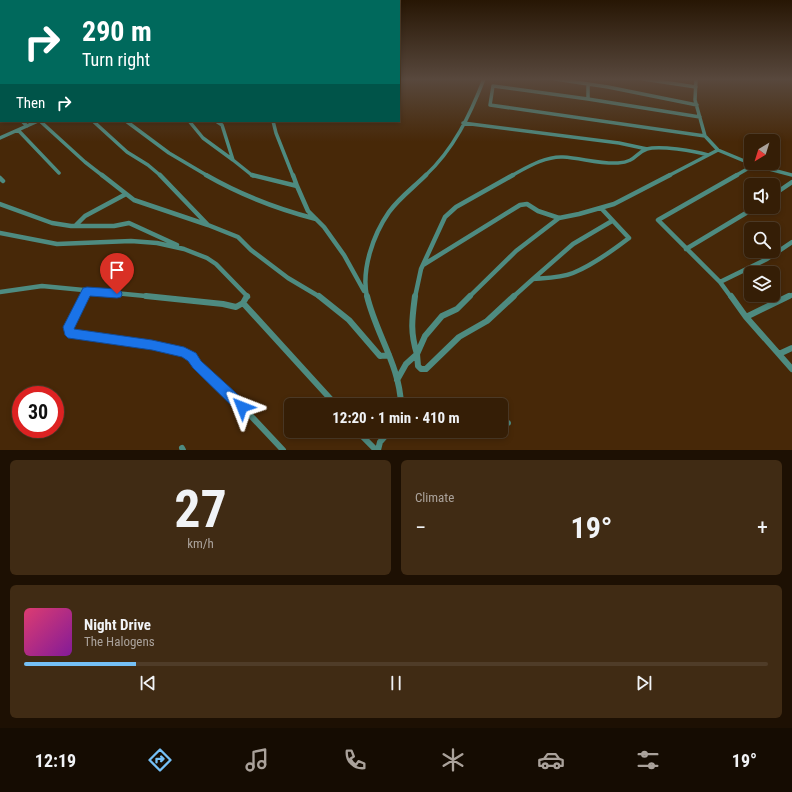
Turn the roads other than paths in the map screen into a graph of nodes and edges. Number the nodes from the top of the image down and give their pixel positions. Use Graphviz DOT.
graph roads {
  1 [pos="476,100"];
  2 [pos="491,100"];
  3 [pos="594,100"];
  4 [pos="671,100"];
  5 [pos="695,100"];
  6 [pos="697,105"];
  7 [pos="700,117"];
  8 [pos="23,122"];
  9 [pos="37,122"];
  10 [pos="40,122"];
  11 [pos="93,122"];
  12 [pos="127,122"];
  13 [pos="190,122"];
  14 [pos="218,122"];
  15 [pos="273,122"];
  16 [pos="463,123"];
  17 [pos="27,126"];
  18 [pos="18,130"];
  19 [pos="0,132"];
  20 [pos="705,136"];
  21 [pos="2,137"];
  22 [pos="647,149"];
  23 [pos="718,150"];
  24 [pos="708,155"];
  25 [pos="233,160"];
  26 [pos="744,161"];
  27 [pos="745,170"];
  28 [pos="773,170"];
  29 [pos="58,173"];
  30 [pos="792,175"];
  31 [pos="792,182"];
  32 [pos="297,186"];
  33 [pos="780,190"];
  34 [pos="126,194"];
  35 [pos="0,204"];
  36 [pos="601,208"];
  37 [pos="744,214"];
  38 [pos="559,218"];
  39 [pos="316,219"];
  40 [pos="612,221"];
  41 [pos="76,225"];
  42 [pos="208,225"];
  43 [pos="0,233"];
  44 [pos="792,242"];
  45 [pos="181,247"];
  46 [pos="686,249"];
  47 [pos="423,265"];
  48 [pos="533,279"];
  49 [pos="720,282"];
  50 [pos="87,291"];
  51 [pos="364,291"];
  52 [pos="0,292"];
  53 [pos="792,295"];
  54 [pos="244,303"];
  55 [pos="746,317"];
  56 [pos="792,348"];
  57 [pos="418,354"];
  58 [pos="779,354"];
  59 [pos="389,355"];
  60 [pos="792,369"];
  61 [pos="398,380"];
  62 [pos="330,398"];
  63 [pos="402,398"];
  64 [pos="364,438"];
  65 [pos="383,438"];
  66 [pos="283,450"];
  67 [pos="377,450"];
  1 -- 16 [label="street"];
  2 -- 20 [label="street"];
  3 -- 7 [label="street"];
  4 -- 6 [label="street"];
  5 -- 6 [label="street"];
  6 -- 7 [label="street"];
  7 -- 20 [label="street"];
  8 -- 17 [label="street"];
  9 -- 17 [label="street"];
  10 -- 34 [label="street"];
  11 -- 42 [label="street"];
  12 -- 39 [label="street"];
  13 -- 25 [label="street"];
  14 -- 25 [label="street"];
  15 -- 32 [label="street"];
  16 -- 22 [label="street"];
  16 -- 51 [label="street"];
  17 -- 18 [label="street"];
  18 -- 21 [label="street"];
  18 -- 29 [label="street"];
  19 -- 21 [label="street"];
  20 -- 23 [label="street"];
  22 -- 24 [label="street"];
  22 -- 47 [label="street"];
  23 -- 24 [label="street"];
  23 -- 26 [label="street"];
  24 -- 36 [label="street"];
  25 -- 32 [label="street"];
  27 -- 46 [label="street"];
  28 -- 30 [label="street"];
  31 -- 33 [label="street"];
  32 -- 39 [label="street"];
  34 -- 41 [label="street"];
  34 -- 42 [label="street"];
  35 -- 41 [label="street"];
  36 -- 38 [label="street"];
  36 -- 40 [label="street"];
  37 -- 46 [label="street"];
  38 -- 47 [label="street"];
  38 -- 57 [label="street"];
  39 -- 51 [label="street"];
  40 -- 48 [label="street"];
  40 -- 48 [label="street"];
  41 -- 45 [label="street"];
  42 -- 59 [label="street"];
  43 -- 45 [label="street"];
  44 -- 49 [label="street"];
  45 -- 54 [label="street"];
  46 -- 49 [label="street"];
  47 -- 57 [label="street"];
  48 -- 57 [label="street"];
  49 -- 55 [label="street"];
  50 -- 52 [label="street"];
  50 -- 54 [label="street"];
  50 -- 66 [label="street"];
  51 -- 59 [label="street"];
  53 -- 55 [label="street"];
  54 -- 62 [label="street"];
  55 -- 58 [label="street"];
  56 -- 58 [label="street"];
  57 -- 61 [label="street"];
  58 -- 60 [label="street"];
  59 -- 61 [label="street"];
  61 -- 63 [label="street"];
  64 -- 67 [label="street"];
  65 -- 67 [label="street"];
}
